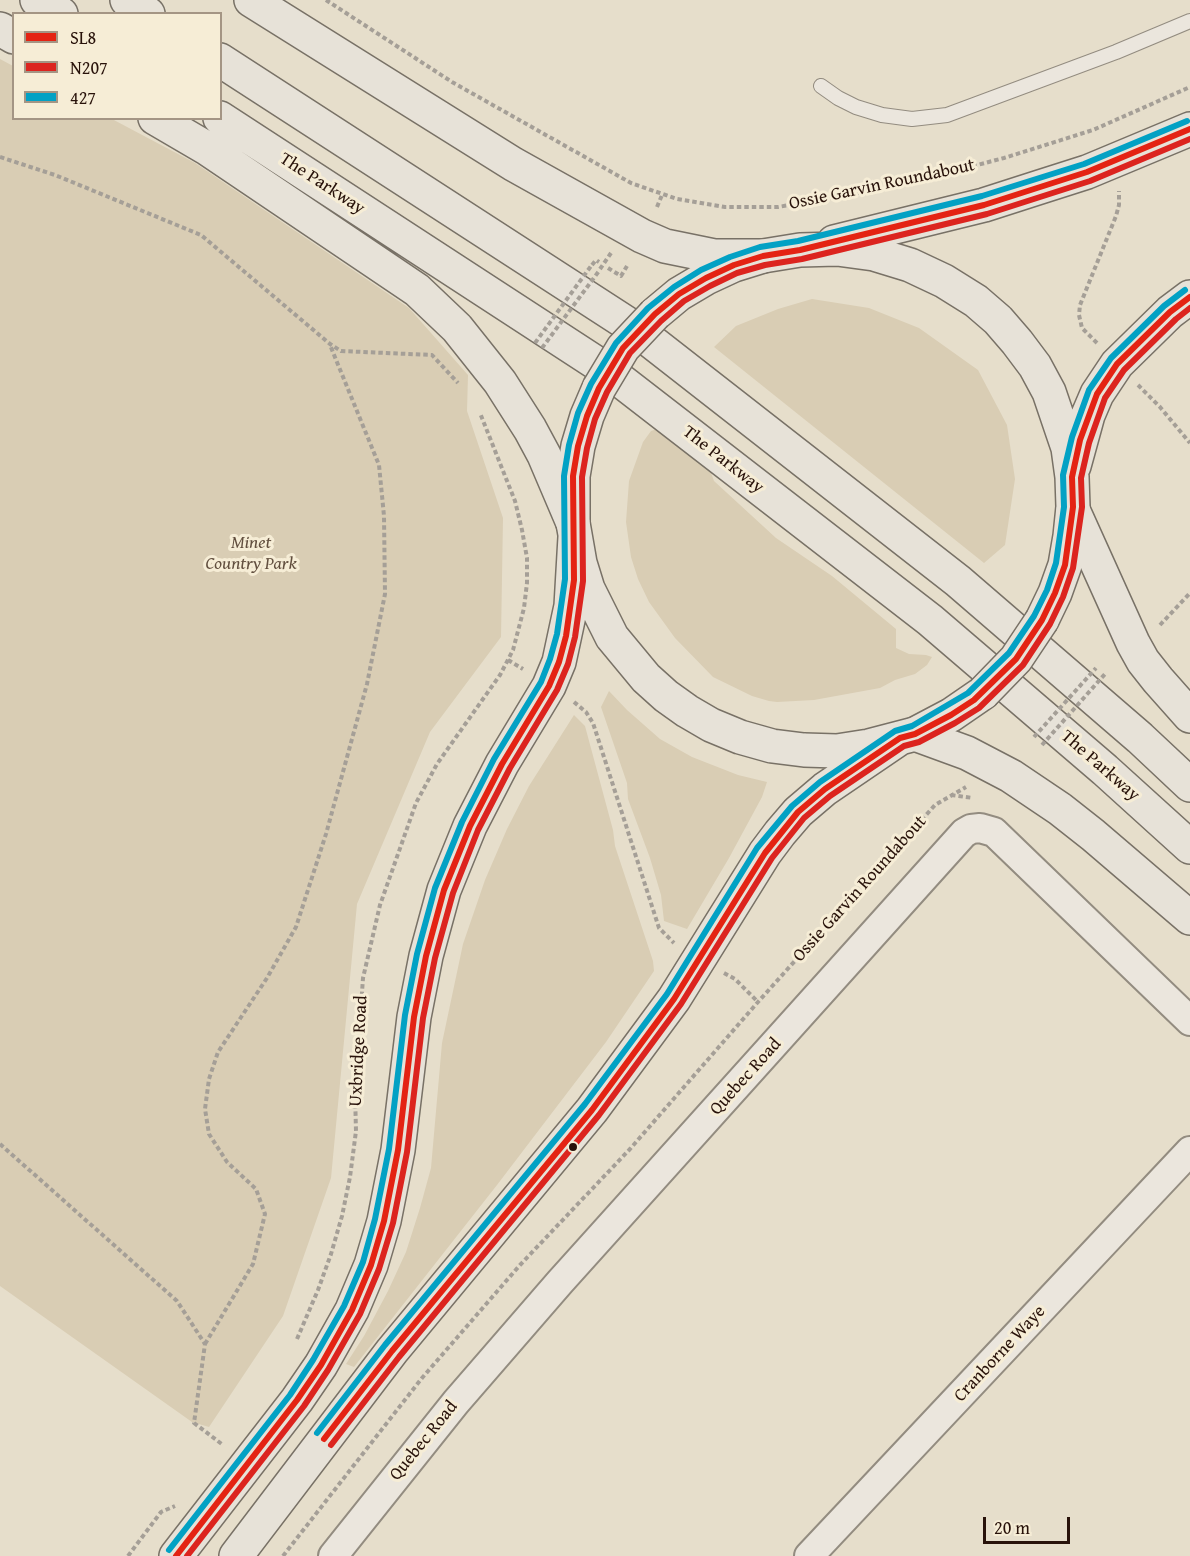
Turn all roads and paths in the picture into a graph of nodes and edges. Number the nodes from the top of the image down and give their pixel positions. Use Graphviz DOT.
graph roads {
  1 [pos="37,0"];
  2 [pos="127,0"];
  3 [pos="251,0"];
  4 [pos="326,0"];
  5 [pos="58,12"];
  6 [pos="145,12"];
  7 [pos="1190,21"];
  8 [pos="222,61"];
  9 [pos="821,86"];
  10 [pos="1190,87"];
  11 [pos="222,119"];
  12 [pos="158,120"];
  13 [pos="1190,129"];
  14 [pos="0,157"];
  15 [pos="646,189"];
  16 [pos="1119,191"];
  17 [pos="662,195"];
  18 [pos="642,198"];
  19 [pos="657,207"];
  20 [pos="800,250"];
  21 [pos="609,256"];
  22 [pos="763,256"];
  23 [pos="591,266"];
  24 [pos="627,266"];
  25 [pos="598,271"];
  26 [pos="1190,297"];
  27 [pos="1095,340"];
  28 [pos="535,343"];
  29 [pos="330,344"];
  30 [pos="542,348"];
  31 [pos="461,386"];
  32 [pos="1143,390"];
  33 [pos="476,406"];
  34 [pos="1190,443"];
  35 [pos="1072,477"];
  36 [pos="1073,510"];
  37 [pos="574,530"];
  38 [pos="1190,593"];
  39 [pos="1157,627"];
  40 [pos="508,660"];
  41 [pos="1096,668"];
  42 [pos="524,670"];
  43 [pos="1105,674"];
  44 [pos="578,704"];
  45 [pos="1190,716"];
  46 [pos="908,736"];
  47 [pos="1034,737"];
  48 [pos="1042,745"];
  49 [pos="970,784"];
  50 [pos="1190,785"];
  51 [pos="1190,847"];
  52 [pos="1190,918"];
  53 [pos="680,947"];
  54 [pos="725,974"];
  55 [pos="758,1002"];
  56 [pos="1190,1021"];
  57 [pos="0,1144"];
  58 [pos="1190,1151"];
  59 [pos="295,1342"];
  60 [pos="205,1344"];
  61 [pos="227,1448"];
  62 [pos="176,1556"];
  63 [pos="236,1556"];
  64 [pos="282,1556"];
  65 [pos="333,1556"];
  66 [pos="809,1556"];
  1 -- 5 [label="main road"];
  2 -- 6 [label="main road"];
  3 -- 22 [label="main road"];
  4 -- 15 [label="path"];
  7 -- 9 [label="lane"];
  8 -- 50 [label="main road"];
  10 -- 17 [label="path, Ossie Garvin Roundabout"];
  11 -- 51 [label="main road, The Parkway"];
  12 -- 37 [label="main road"];
  13 -- 20 [label="main road"];
  14 -- 29 [label="path"];
  15 -- 17 [label="path, Ossie Garvin Roundabout"];
  15 -- 18 [label="path"];
  16 -- 27 [label="path"];
  17 -- 19 [label="path"];
  20 -- 22 [label="main road"];
  20 -- 35 [label="main road"];
  21 -- 24 [label="path"];
  22 -- 37 [label="main road, bridge"];
  23 -- 28 [label="path, bridge"];
  25 -- 30 [label="path, bridge"];
  26 -- 35 [label="main road"];
  29 -- 31 [label="path"];
  29 -- 60 [label="path"];
  32 -- 34 [label="path"];
  33 -- 40 [label="path"];
  35 -- 36 [label="main road"];
  36 -- 45 [label="main road"];
  36 -- 46 [label="main road, bridge"];
  37 -- 46 [label="main road"];
  37 -- 62 [label="main road"];
  38 -- 39 [label="path"];
  40 -- 42 [label="path"];
  40 -- 59 [label="path, Uxbridge Road"];
  41 -- 47 [label="path, bridge"];
  43 -- 48 [label="path, bridge"];
  44 -- 53 [label="path"];
  46 -- 52 [label="main road"];
  46 -- 63 [label="main road"];
  49 -- 55 [label="path, Ossie Garvin Roundabout"];
  54 -- 55 [label="path"];
  55 -- 64 [label="path"];
  56 -- 65 [label="street, Quebec Road"];
  57 -- 60 [label="path"];
  58 -- 66 [label="street, Cranborne Waye"];
  60 -- 61 [label="path"];
}
